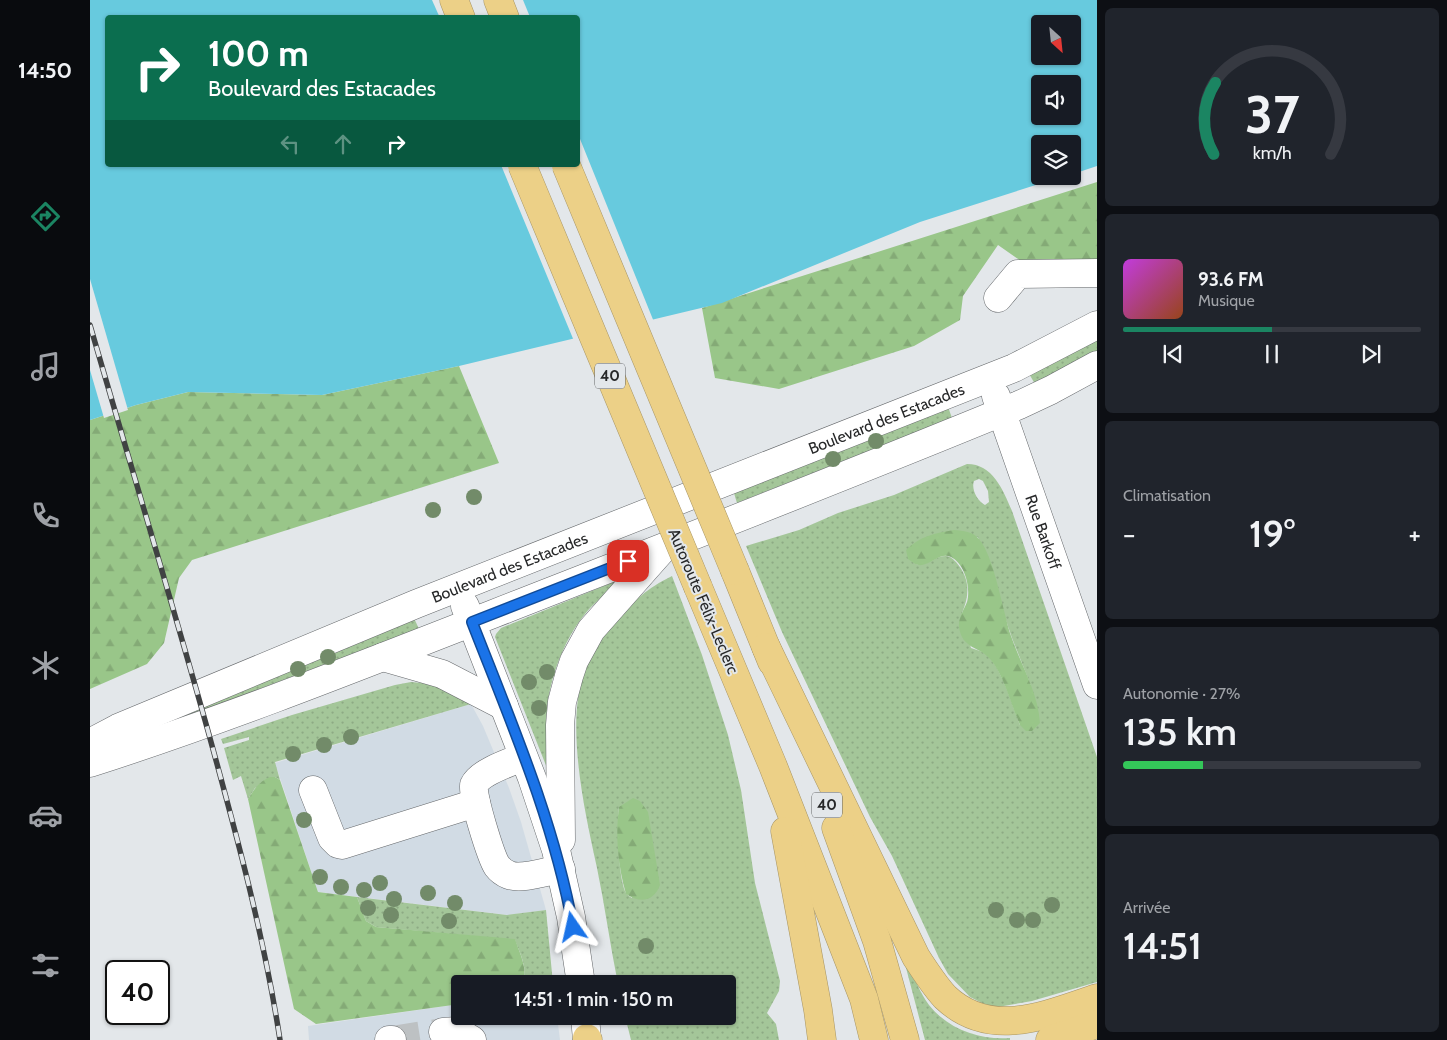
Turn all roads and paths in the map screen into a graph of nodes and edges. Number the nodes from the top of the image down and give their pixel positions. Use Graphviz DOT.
graph roads {
  1 [pos="454,0"];
  2 [pos="498,0"];
  3 [pos="460,15"];
  4 [pos="504,15"];
  5 [pos="523,167"];
  6 [pos="567,167"];
  7 [pos="1097,273"];
  8 [pos="998,298"];
  9 [pos="1097,325"];
  10 [pos="1097,365"];
  11 [pos="989,378"];
  12 [pos="1002,412"];
  13 [pos="663,548"];
  14 [pos="458,588"];
  15 [pos="472,622"];
  16 [pos="766,647"];
  17 [pos="382,657"];
  18 [pos="1097,685"];
  19 [pos="504,706"];
  20 [pos="90,743"];
  21 [pos="523,757"];
  22 [pos="90,763"];
  23 [pos="773,766"];
  24 [pos="313,790"];
  25 [pos="476,803"];
  26 [pos="561,869"];
  27 [pos="580,975"];
  28 [pos="1097,998"];
  29 [pos="1097,1024"];
  30 [pos="443,1032"];
  31 [pos="472,1040"];
  32 [pos="822,1040"];
  33 [pos="874,1040"];
  34 [pos="905,1040"];
  35 [pos="1050,1040"];
  1 -- 3 [label="highway"];
  2 -- 4 [label="highway"];
  5 -- 23 [label="highway, Autoroute Félix-Leclerc / 40, bridge"];
  6 -- 16 [label="highway, 40, bridge"];
  7 -- 8 [label="street"];
  9 -- 11 [label="street, Boulevard des Estacades"];
  10 -- 12 [label="street"];
  11 -- 12 [label="street, Rue Barkoff"];
  11 -- 14 [label="street, Boulevard des Estacades"];
  12 -- 13 [label="street"];
  12 -- 18 [label="street, Rue Barkoff"];
  13 -- 15 [label="street"];
  13 -- 26 [label="street"];
  14 -- 15 [label="street"];
  14 -- 20 [label="street, Boulevard des Estacades"];
  15 -- 17 [label="street"];
  15 -- 19 [label="street"];
  16 -- 28 [label="highway"];
  16 -- 34 [label="highway, 40"];
  17 -- 19 [label="street"];
  17 -- 22 [label="street"];
  19 -- 21 [label="street"];
  21 -- 25 [label="street"];
  21 -- 26 [label="street"];
  23 -- 32 [label="highway"];
  23 -- 33 [label="highway, Autoroute Félix-Leclerc / 40"];
  24 -- 25 [label="street"];
  25 -- 26 [label="street"];
  26 -- 27 [label="street"];
  29 -- 35 [label="highway"];
  30 -- 31 [label="street"];
}
